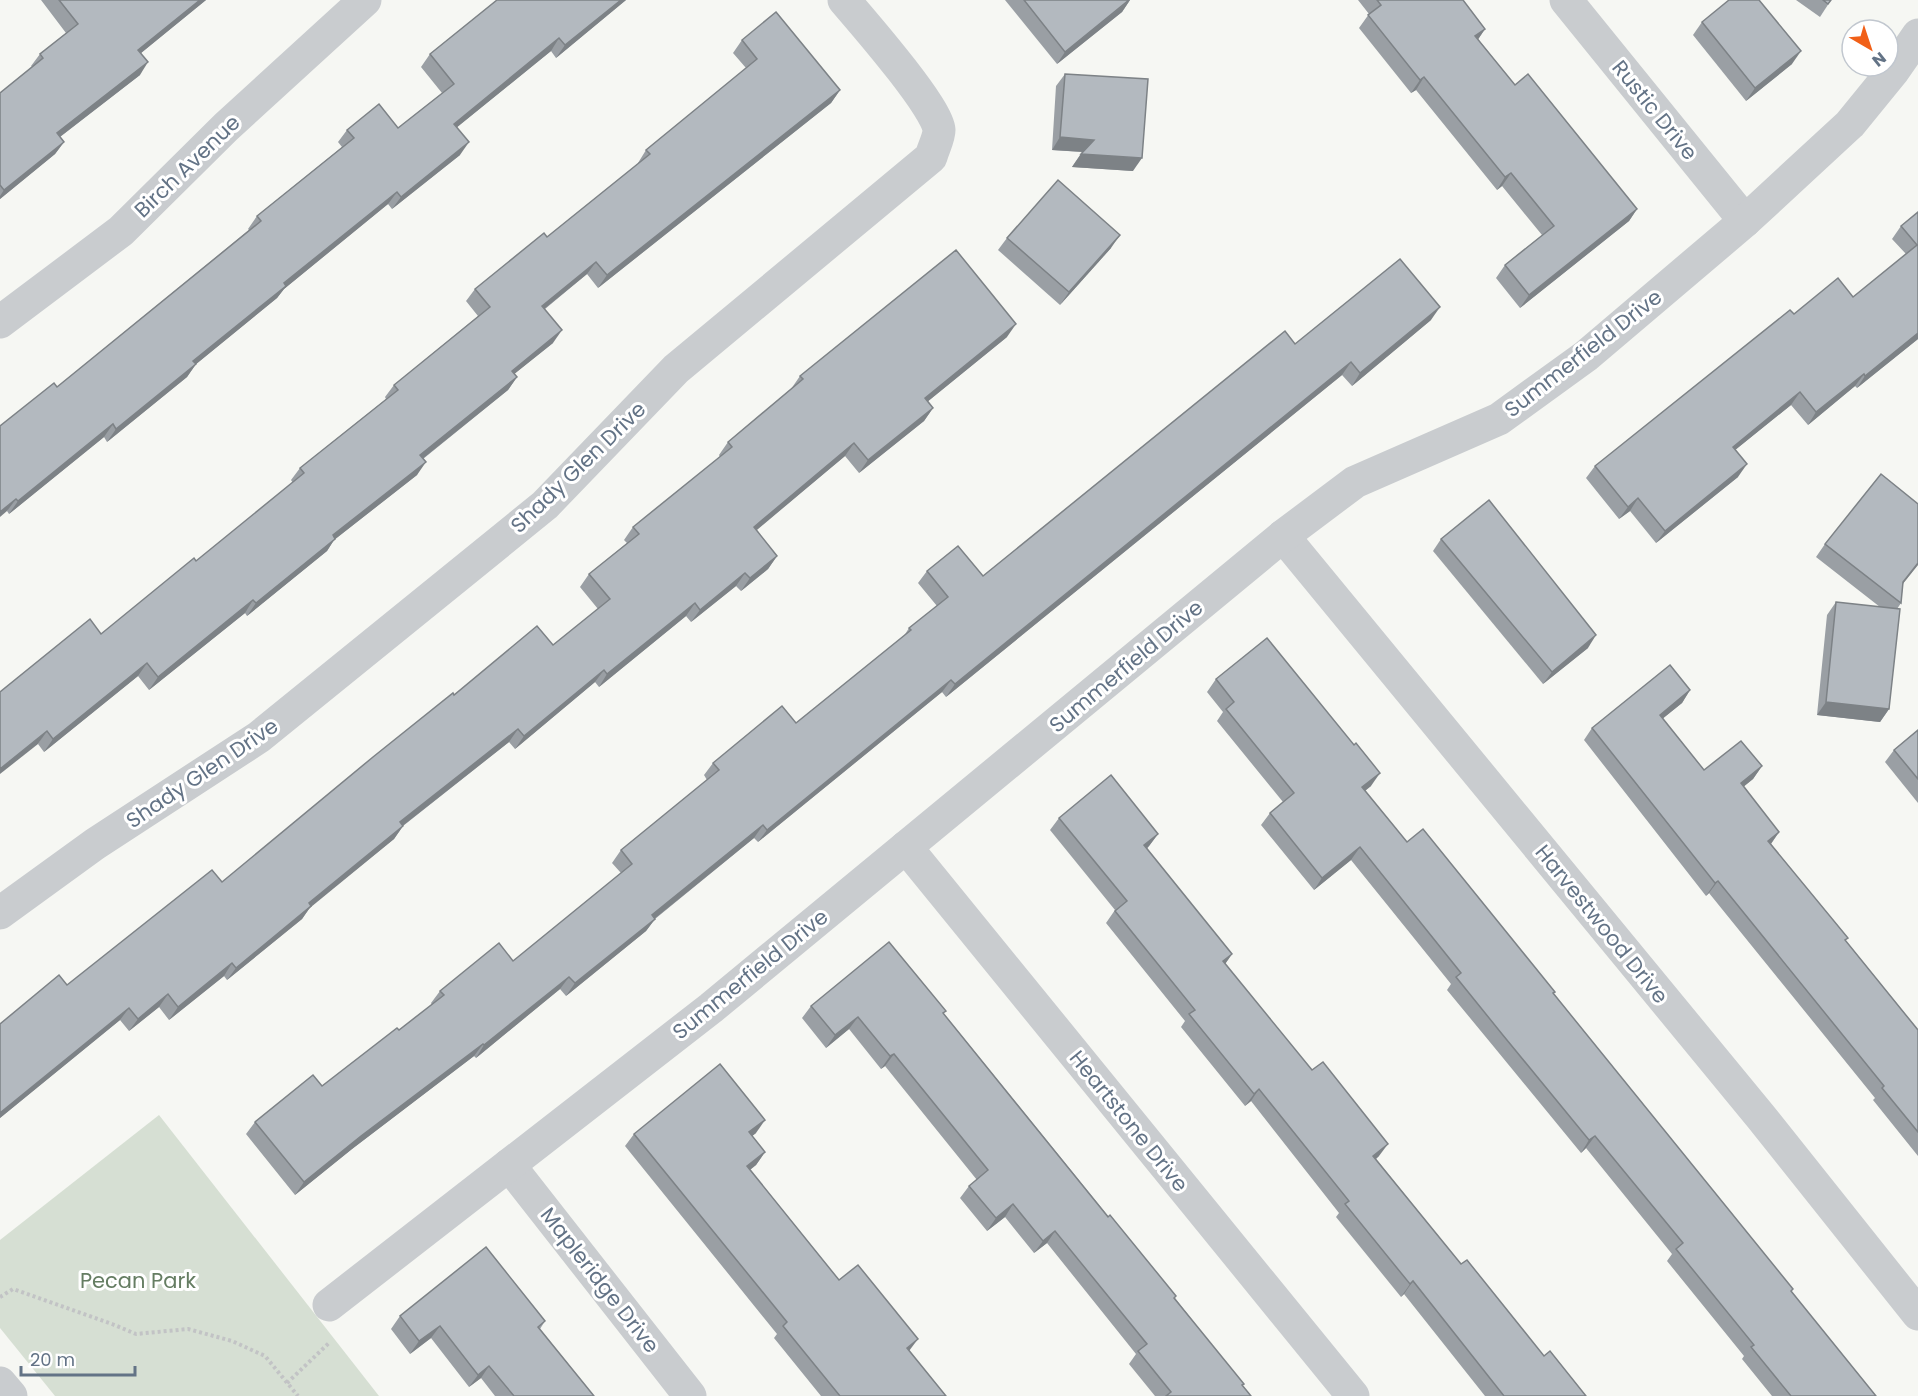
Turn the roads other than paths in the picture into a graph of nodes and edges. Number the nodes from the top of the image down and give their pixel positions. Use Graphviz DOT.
graph roads {
  1 [pos="365,0"];
  2 [pos="844,0"];
  3 [pos="1566,0"];
  4 [pos="1918,35"];
  5 [pos="1745,221"];
  6 [pos="0,322"];
  7 [pos="1283,536"];
  8 [pos="906,847"];
  9 [pos="0,913"];
  10 [pos="510,1165"];
  11 [pos="329,1305"];
  12 [pos="1918,1314"];
  13 [pos="0,1383"];
  14 [pos="11,1396"];
  15 [pos="690,1396"];
  16 [pos="1353,1396"];
  1 -- 6 [label="street, Birch Avenue"];
  2 -- 9 [label="street, Shady Glen Drive"];
  3 -- 5 [label="street, Rustic Drive"];
  4 -- 5 [label="street, Summerfield Drive"];
  5 -- 7 [label="street, Summerfield Drive"];
  7 -- 8 [label="street, Summerfield Drive"];
  7 -- 12 [label="street, Harvestwood Drive"];
  8 -- 10 [label="street, Summerfield Drive"];
  8 -- 16 [label="street, Heartstone Drive"];
  10 -- 11 [label="street, Summerfield Drive"];
  10 -- 15 [label="street, Mapleridge Drive"];
  13 -- 14 [label="street"];
}
